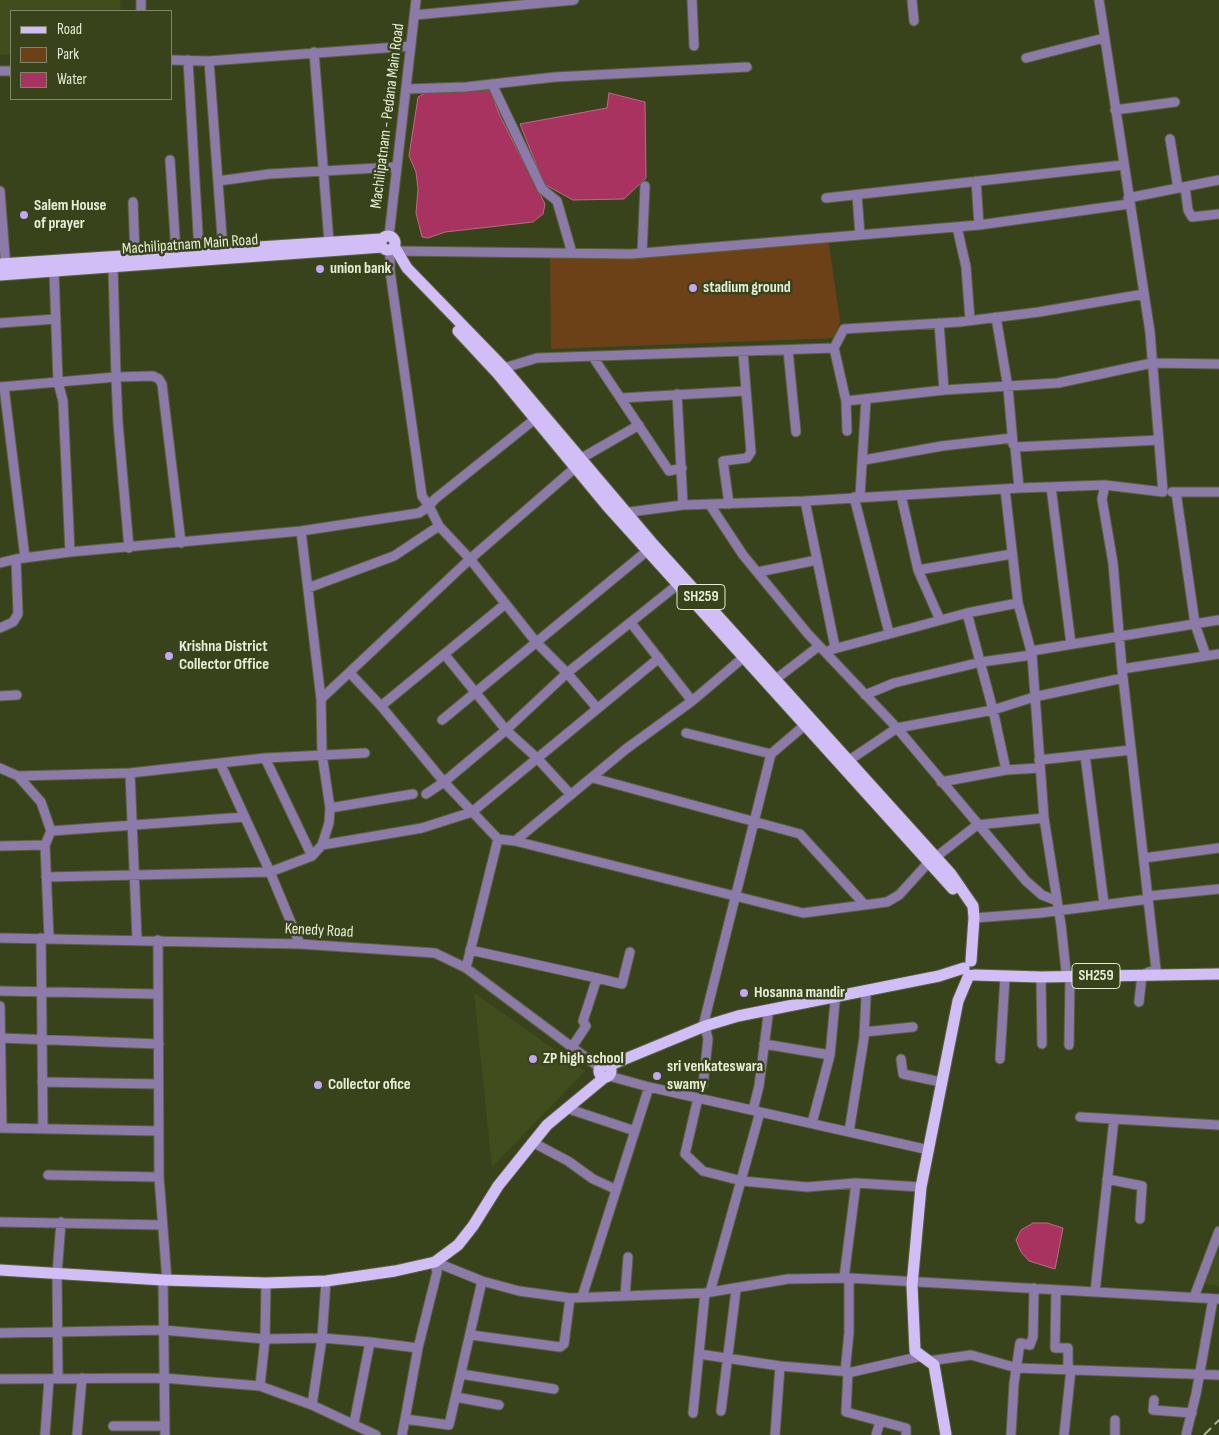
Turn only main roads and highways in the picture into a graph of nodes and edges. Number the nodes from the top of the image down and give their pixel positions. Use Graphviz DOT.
graph roads {
  1 [pos="389,246"];
  2 [pos="272,251"];
  3 [pos="3,269"];
  4 [pos="578,463"];
  5 [pos="621,514"];
  6 [pos="681,582"];
  7 [pos="933,860"];
  8 [pos="970,969"];
  9 [pos="1219,969"];
  10 [pos="1068,974"];
  11 [pos="1219,974"];
  12 [pos="706,1029"];
  13 [pos="0,1270"];
  14 [pos="946,1435"];
  1 -- 2 [label="main road, Machilipatnam Main Road"];
  1 -- 2 [label="main road, Machilipatnam Main Road"];
  1 -- 4 [label="main road, SH259"];
  1 -- 4 [label="main road, SH259"];
  2 -- 3 [label="main road, Machilipatnam Main Road"];
  2 -- 3 [label="main road, Machilipatnam Main Road"];
  4 -- 5 [label="main road, SH259"];
  5 -- 6 [label="main road, SH259"];
  5 -- 6 [label="main road, SH259"];
  6 -- 7 [label="main road, SH259"];
  6 -- 7 [label="main road, SH259"];
  7 -- 8 [label="main road, SH259"];
  7 -- 8 [label="main road, SH259"];
  8 -- 10 [label="main road, SH259"];
  8 -- 10 [label="main road, SH259"];
  8 -- 12 [label="main road"];
  8 -- 12 [label="main road"];
  8 -- 14 [label="main road"];
  9 -- 10 [label="main road, SH259"];
  10 -- 11 [label="main road, SH259"];
  12 -- 13 [label="main road"];
}
